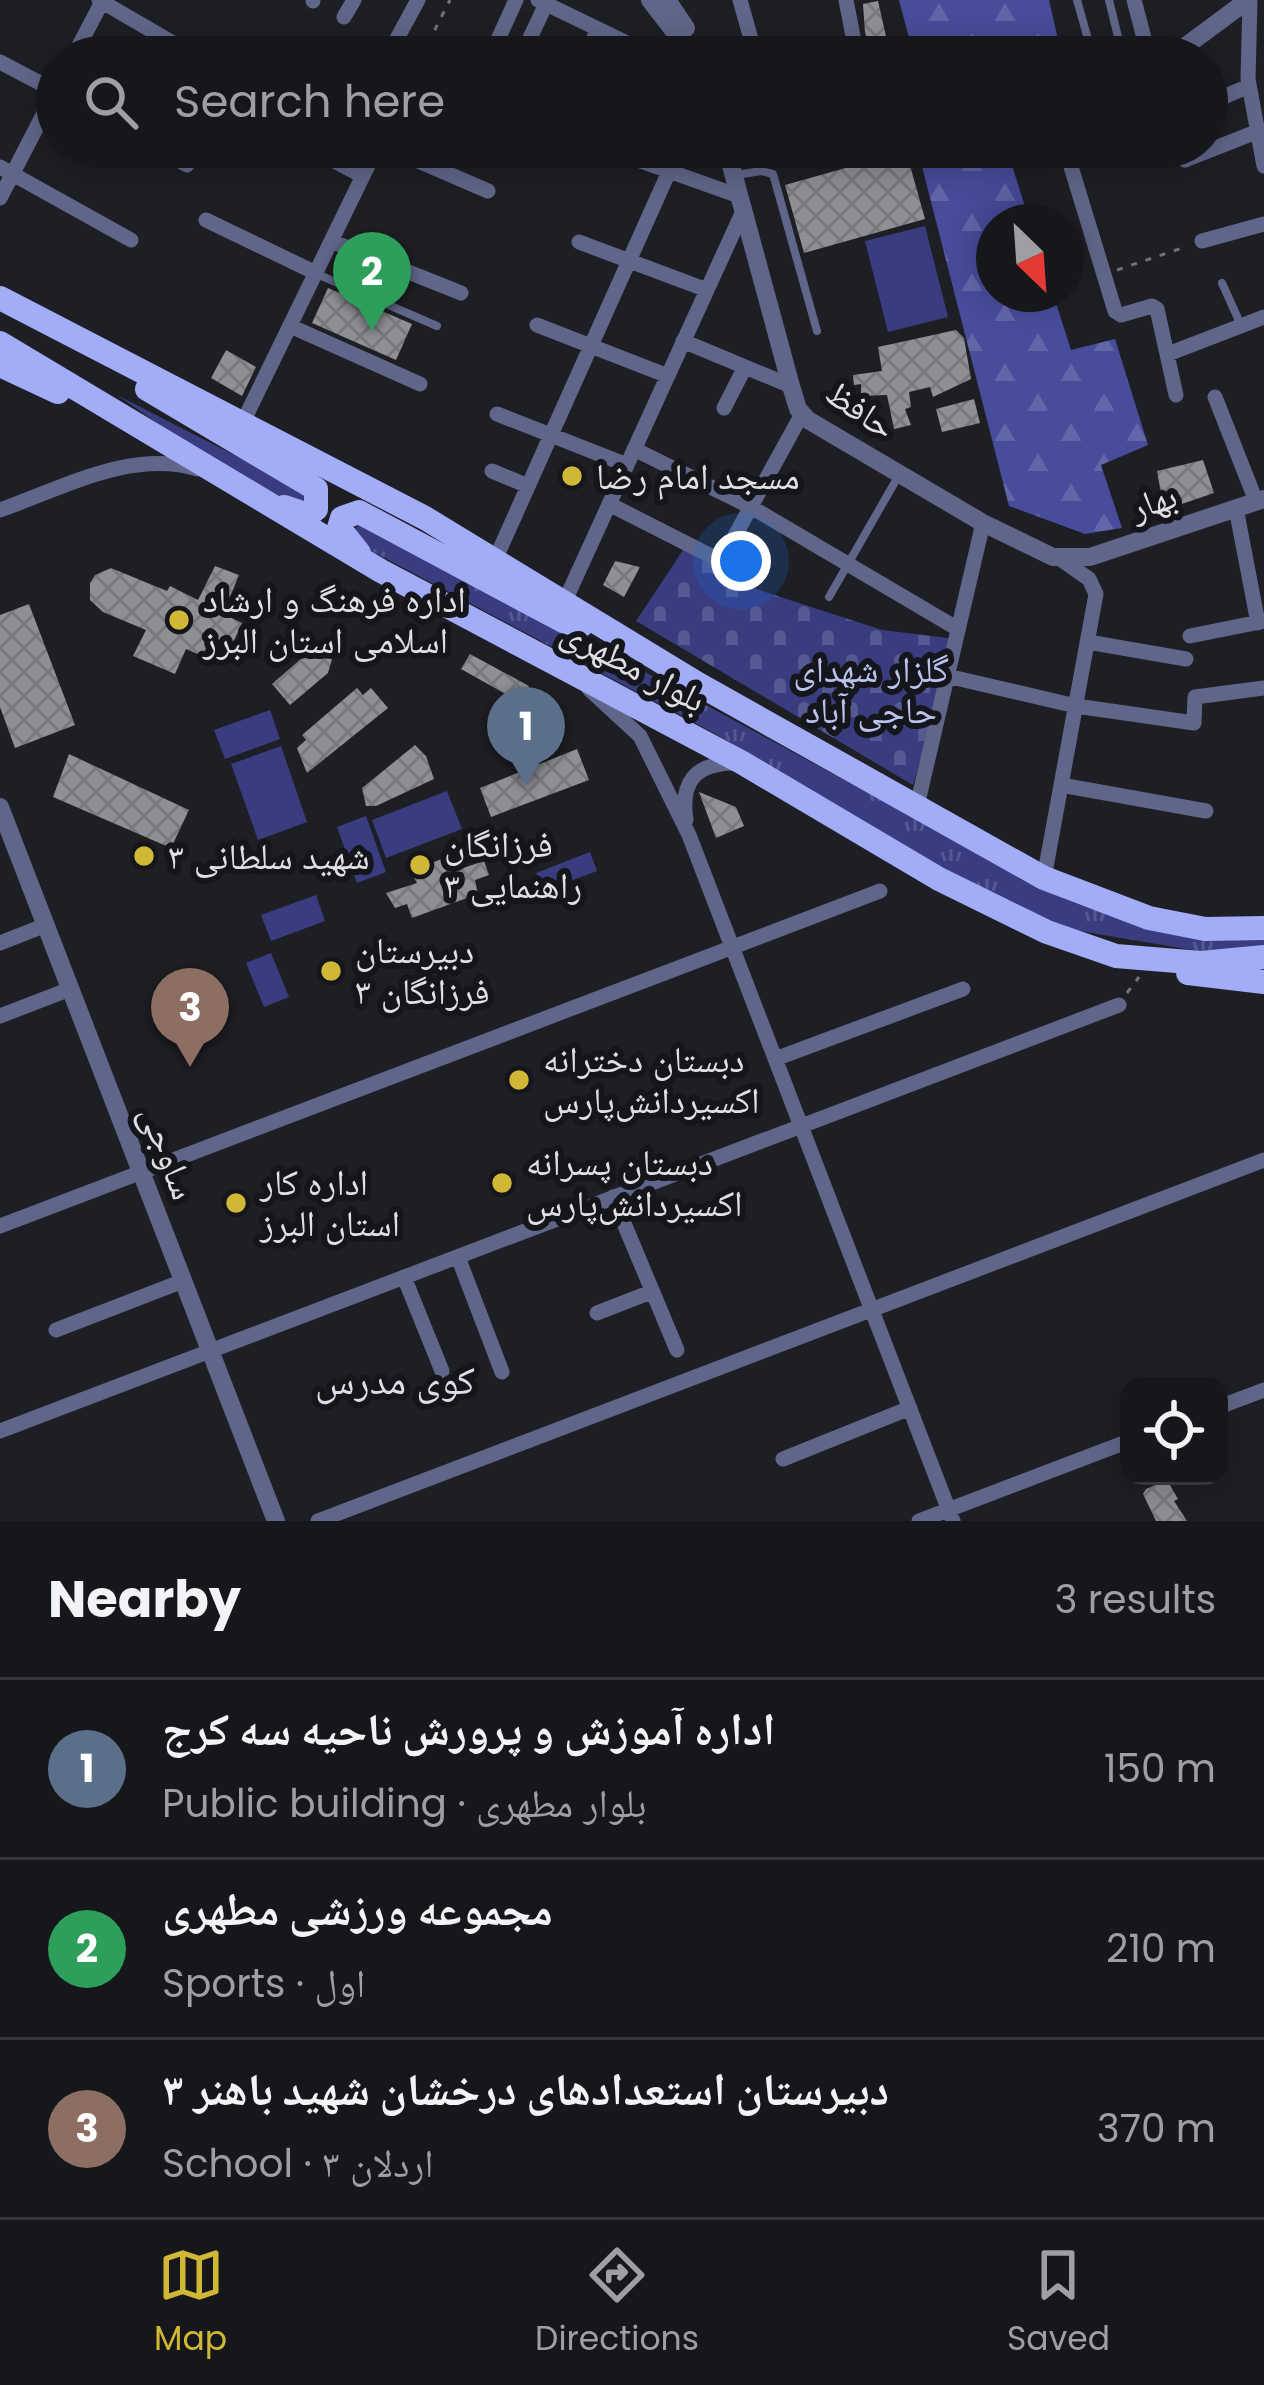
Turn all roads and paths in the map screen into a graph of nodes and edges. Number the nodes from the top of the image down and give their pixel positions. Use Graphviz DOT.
graph roads {
  1 [pos="101,0"];
  2 [pos="354,0"];
  3 [pos="418,0"];
  4 [pos="451,0"];
  5 [pos="516,0"];
  6 [pos="650,0"];
  7 [pos="667,0"];
  8 [pos="740,0"];
  9 [pos="846,0"];
  10 [pos="1077,0"];
  11 [pos="1108,0"];
  12 [pos="1134,0"];
  13 [pos="1249,0"];
  14 [pos="542,2"];
  15 [pos="344,17"];
  16 [pos="598,29"];
  17 [pos="83,36"];
  18 [pos="162,36"];
  19 [pos="398,36"];
  20 [pos="432,36"];
  21 [pos="500,36"];
  22 [pos="529,36"];
  23 [pos="595,36"];
  24 [pos="612,36"];
  25 [pos="678,36"];
  26 [pos="691,36"];
  27 [pos="750,36"];
  28 [pos="853,36"];
  29 [pos="1087,36"];
  30 [pos="1118,36"];
  31 [pos="1143,36"];
  32 [pos="1200,36"];
  33 [pos="0,62"];
  34 [pos="1254,80"];
  35 [pos="36,81"];
  36 [pos="1258,112"];
  37 [pos="36,123"];
  38 [pos="1256,132"];
  39 [pos="1228,143"];
  40 [pos="1264,166"];
  41 [pos="348,168"];
  42 [pos="368,168"];
  43 [pos="432,168"];
  44 [pos="661,168"];
  45 [pos="671,168"];
  46 [pos="732,168"];
  47 [pos="1071,168"];
  48 [pos="6,170"];
  49 [pos="670,171"];
  50 [pos="363,176"];
  51 [pos="734,176"];
  52 [pos="488,191"];
  53 [pos="0,198"];
  54 [pos="741,202"];
  55 [pos="206,220"];
  56 [pos="1264,224"];
  57 [pos="131,240"];
  58 [pos="332,241"];
  59 [pos="1202,241"];
  60 [pos="579,242"];
  61 [pos="630,260"];
  62 [pos="316,273"];
  63 [pos="1104,274"];
  64 [pos="1222,284"];
  65 [pos="706,290"];
  66 [pos="461,293"];
  67 [pos="0,298"];
  68 [pos="1264,316"];
  69 [pos="1241,325"];
  70 [pos="290,326"];
  71 [pos="437,326"];
  72 [pos="537,326"];
  73 [pos="61,330"];
  74 [pos="817,331"];
  75 [pos="683,341"];
  76 [pos="0,343"];
  77 [pos="591,346"];
  78 [pos="1168,354"];
  79 [pos="0,365"];
  80 [pos="745,367"];
  81 [pos="668,376"];
  82 [pos="420,384"];
  83 [pos="791,386"];
  84 [pos="1176,395"];
  85 [pos="1215,397"];
  86 [pos="104,406"];
  87 [pos="724,408"];
  88 [pos="496,414"];
  89 [pos="802,414"];
  90 [pos="244,422"];
  91 [pos="136,424"];
  92 [pos="551,434"];
  93 [pos="631,457"];
  94 [pos="129,465"];
  95 [pos="492,471"];
  96 [pos="900,473"];
  97 [pos="214,474"];
  98 [pos="528,486"];
  99 [pos="238,487"];
  100 [pos="1260,500"];
  101 [pos="609,504"];
  102 [pos="751,507"];
  103 [pos="1236,508"];
  104 [pos="0,511"];
  105 [pos="983,523"];
  106 [pos="495,560"];
  107 [pos="1062,560"];
  108 [pos="848,565"];
  109 [pos="381,571"];
  110 [pos="829,598"];
  111 [pos="564,603"];
  112 [pos="1261,622"];
  113 [pos="608,629"];
  114 [pos="958,629"];
  115 [pos="1190,636"];
  116 [pos="1088,642"];
  117 [pos="1186,659"];
  118 [pos="570,672"];
  119 [pos="947,676"];
  120 [pos="1264,688"];
  121 [pos="1076,706"];
  122 [pos="741,762"];
  123 [pos="1061,785"];
  124 [pos="0,806"];
  125 [pos="916,806"];
  126 [pos="1206,811"];
  127 [pos="689,835"];
  128 [pos="1044,878"];
  129 [pos="880,891"];
  130 [pos="46,926"];
  131 [pos="1264,928"];
  132 [pos="0,943"];
  133 [pos="732,948"];
  134 [pos="1116,956"];
  135 [pos="1264,957"];
  136 [pos="1148,964"];
  137 [pos="1264,982"];
  138 [pos="963,988"];
  139 [pos="70,989"];
  140 [pos="1119,1005"];
  141 [pos="0,1016"];
  142 [pos="776,1059"];
  143 [pos="801,1126"];
  144 [pos="1264,1160"];
  145 [pos="141,1172"];
  146 [pos="614,1197"];
  147 [pos="0,1226"];
  148 [pos="458,1257"];
  149 [pos="404,1277"];
  150 [pos="183,1281"];
  151 [pos="651,1292"];
  152 [pos="872,1310"];
  153 [pos="597,1313"];
  154 [pos="56,1330"];
  155 [pos="676,1350"];
  156 [pos="210,1351"];
  157 [pos="442,1371"];
  158 [pos="502,1372"];
  159 [pos="1264,1390"];
  160 [pos="1228,1404"];
  161 [pos="910,1408"];
  162 [pos="0,1431"];
  163 [pos="1120,1445"];
  164 [pos="783,1459"];
  165 [pos="951,1515"];
  166 [pos="276,1521"];
  167 [pos="318,1521"];
  168 [pos="919,1521"];
  1 -- 17 [label="street"];
  1 -- 18 [label="street"];
  2 -- 15 [label="street"];
  3 -- 19 [label="street"];
  4 -- 20 [label="path"];
  5 -- 21 [label="street"];
  6 -- 25 [label="street"];
  7 -- 26 [label="street"];
  8 -- 27 [label="street"];
  9 -- 28 [label="street"];
  10 -- 29 [label="lane"];
  11 -- 30 [label="lane"];
  12 -- 31 [label="street"];
  13 -- 32 [label="street"];
  13 -- 34 [label="street"];
  14 -- 16 [label="street"];
  14 -- 22 [label="street"];
  16 -- 23 [label="street"];
  16 -- 24 [label="street"];
  33 -- 35 [label="street"];
  34 -- 36 [label="street"];
  36 -- 38 [label="street"];
  37 -- 48 [label="street"];
  38 -- 39 [label="street"];
  38 -- 40 [label="street"];
  41 -- 50 [label="street"];
  42 -- 50 [label="street"];
  43 -- 52 [label="street"];
  44 -- 49 [label="street"];
  45 -- 49 [label="street"];
  46 -- 51 [label="street, حافظ"];
  47 -- 63 [label="street"];
  48 -- 53 [label="street"];
  48 -- 57 [label="street"];
  49 -- 54 [label="street"];
  49 -- 61 [label="street"];
  50 -- 58 [label="street"];
  51 -- 54 [label="street, حافظ"];
  51 -- 74 [label="lane"];
  54 -- 65 [label="street"];
  54 -- 83 [label="street, حافظ"];
  55 -- 62 [label="street"];
  56 -- 59 [label="street"];
  58 -- 62 [label="street"];
  58 -- 66 [label="street"];
  59 -- 63 [label="path"];
  60 -- 61 [label="street"];
  61 -- 65 [label="street"];
  61 -- 77 [label="street"];
  62 -- 70 [label="street"];
  62 -- 71 [label="lane"];
  63 -- 78 [label="street"];
  64 -- 69 [label="lane"];
  65 -- 75 [label="street"];
  67 -- 73 [label="main road, بلوار مطهری"];
  68 -- 69 [label="street"];
  69 -- 78 [label="street"];
  70 -- 82 [label="street"];
  70 -- 90 [label="street"];
  72 -- 77 [label="street"];
  73 -- 90 [label="main road, بلوار مطهری"];
  73 -- 99 [label="main road"];
  75 -- 80 [label="street"];
  75 -- 81 [label="street"];
  76 -- 86 [label="main road, بلوار مطهری"];
  77 -- 81 [label="street"];
  77 -- 92 [label="street"];
  78 -- 84 [label="street"];
  79 -- 86 [label="main road"];
  80 -- 83 [label="street"];
  80 -- 87 [label="street"];
  81 -- 93 [label="street"];
  83 -- 89 [label="street, حافظ"];
  85 -- 100 [label="street"];
  86 -- 91 [label="main road, بلوار مطهری"];
  88 -- 92 [label="street"];
  89 -- 96 [label="street, حافظ"];
  89 -- 102 [label="street"];
  90 -- 106 [label="main road, بلوار مطهری"];
  91 -- 94 [label="street"];
  91 -- 97 [label="main road, بلوار مطهری"];
  92 -- 93 [label="street"];
  92 -- 98 [label="street"];
  93 -- 101 [label="street"];
  93 -- 102 [label="street"];
  94 -- 97 [label="street"];
  94 -- 104 [label="street"];
  95 -- 98 [label="street"];
  96 -- 105 [label="street, حافظ"];
  96 -- 108 [label="lane"];
  97 -- 99 [label="main road, بلوار مطهری"];
  98 -- 106 [label="street"];
  99 -- 109 [label="main road, بلوار مطهری"];
  100 -- 103 [label="street, بهار"];
  101 -- 102 [label="street"];
  101 -- 111 [label="street"];
  102 -- 108 [label="street"];
  103 -- 107 [label="street, بهار"];
  103 -- 112 [label="street"];
  105 -- 107 [label="street, حافظ"];
  105 -- 114 [label="street"];
  106 -- 111 [label="main road, بلوار مطهری"];
  107 -- 116 [label="street"];
  108 -- 110 [label="lane"];
  108 -- 114 [label="street"];
  109 -- 113 [label="main road"];
  109 -- 118 [label="main road, بلوار مطهری"];
  111 -- 113 [label="main road, بلوار مطهری"];
  112 -- 115 [label="street"];
  113 -- 125 [label="main road, بلوار مطهری"];
  114 -- 119 [label="street"];
  116 -- 117 [label="street"];
  116 -- 121 [label="street"];
  118 -- 122 [label="main road, بلوار مطهری"];
  118 -- 127 [label="street"];
  119 -- 121 [label="street"];
  119 -- 125 [label="street"];
  120 -- 121 [label="street"];
  121 -- 123 [label="street"];
  122 -- 127 [label="street"];
  122 -- 134 [label="main road, بلوار مطهری"];
  123 -- 126 [label="street"];
  123 -- 128 [label="street"];
  124 -- 130 [label="street, ساوجی"];
  125 -- 128 [label="main road, بلوار مطهری"];
  127 -- 133 [label="street"];
  128 -- 131 [label="main road, بلوار مطهری"];
  129 -- 133 [label="street"];
  130 -- 132 [label="street"];
  130 -- 139 [label="street, ساوجی"];
  133 -- 142 [label="street"];
  133 -- 145 [label="street"];
  134 -- 135 [label="main road, بلوار مطهری"];
  134 -- 136 [label="main road"];
  136 -- 137 [label="main road"];
  136 -- 140 [label="path"];
  138 -- 142 [label="street"];
  139 -- 141 [label="street"];
  139 -- 145 [label="street, ساوجی"];
  140 -- 143 [label="street"];
  142 -- 143 [label="street"];
  143 -- 146 [label="street"];
  143 -- 152 [label="street"];
  144 -- 152 [label="street"];
  145 -- 147 [label="street"];
  145 -- 150 [label="street, ساوجی"];
  146 -- 148 [label="street"];
  146 -- 151 [label="street"];
  148 -- 149 [label="street"];
  148 -- 158 [label="street"];
  149 -- 156 [label="street"];
  149 -- 157 [label="street"];
  150 -- 154 [label="street"];
  150 -- 156 [label="street, ساوجی"];
  151 -- 153 [label="street"];
  151 -- 155 [label="street"];
  152 -- 161 [label="street"];
  152 -- 167 [label="street"];
  156 -- 162 [label="street"];
  156 -- 166 [label="street, ساوجی"];
  159 -- 160 [label="street"];
  161 -- 164 [label="street"];
  161 -- 165 [label="street"];
  163 -- 165 [label="street"];
  165 -- 168 [label="street"];
}
